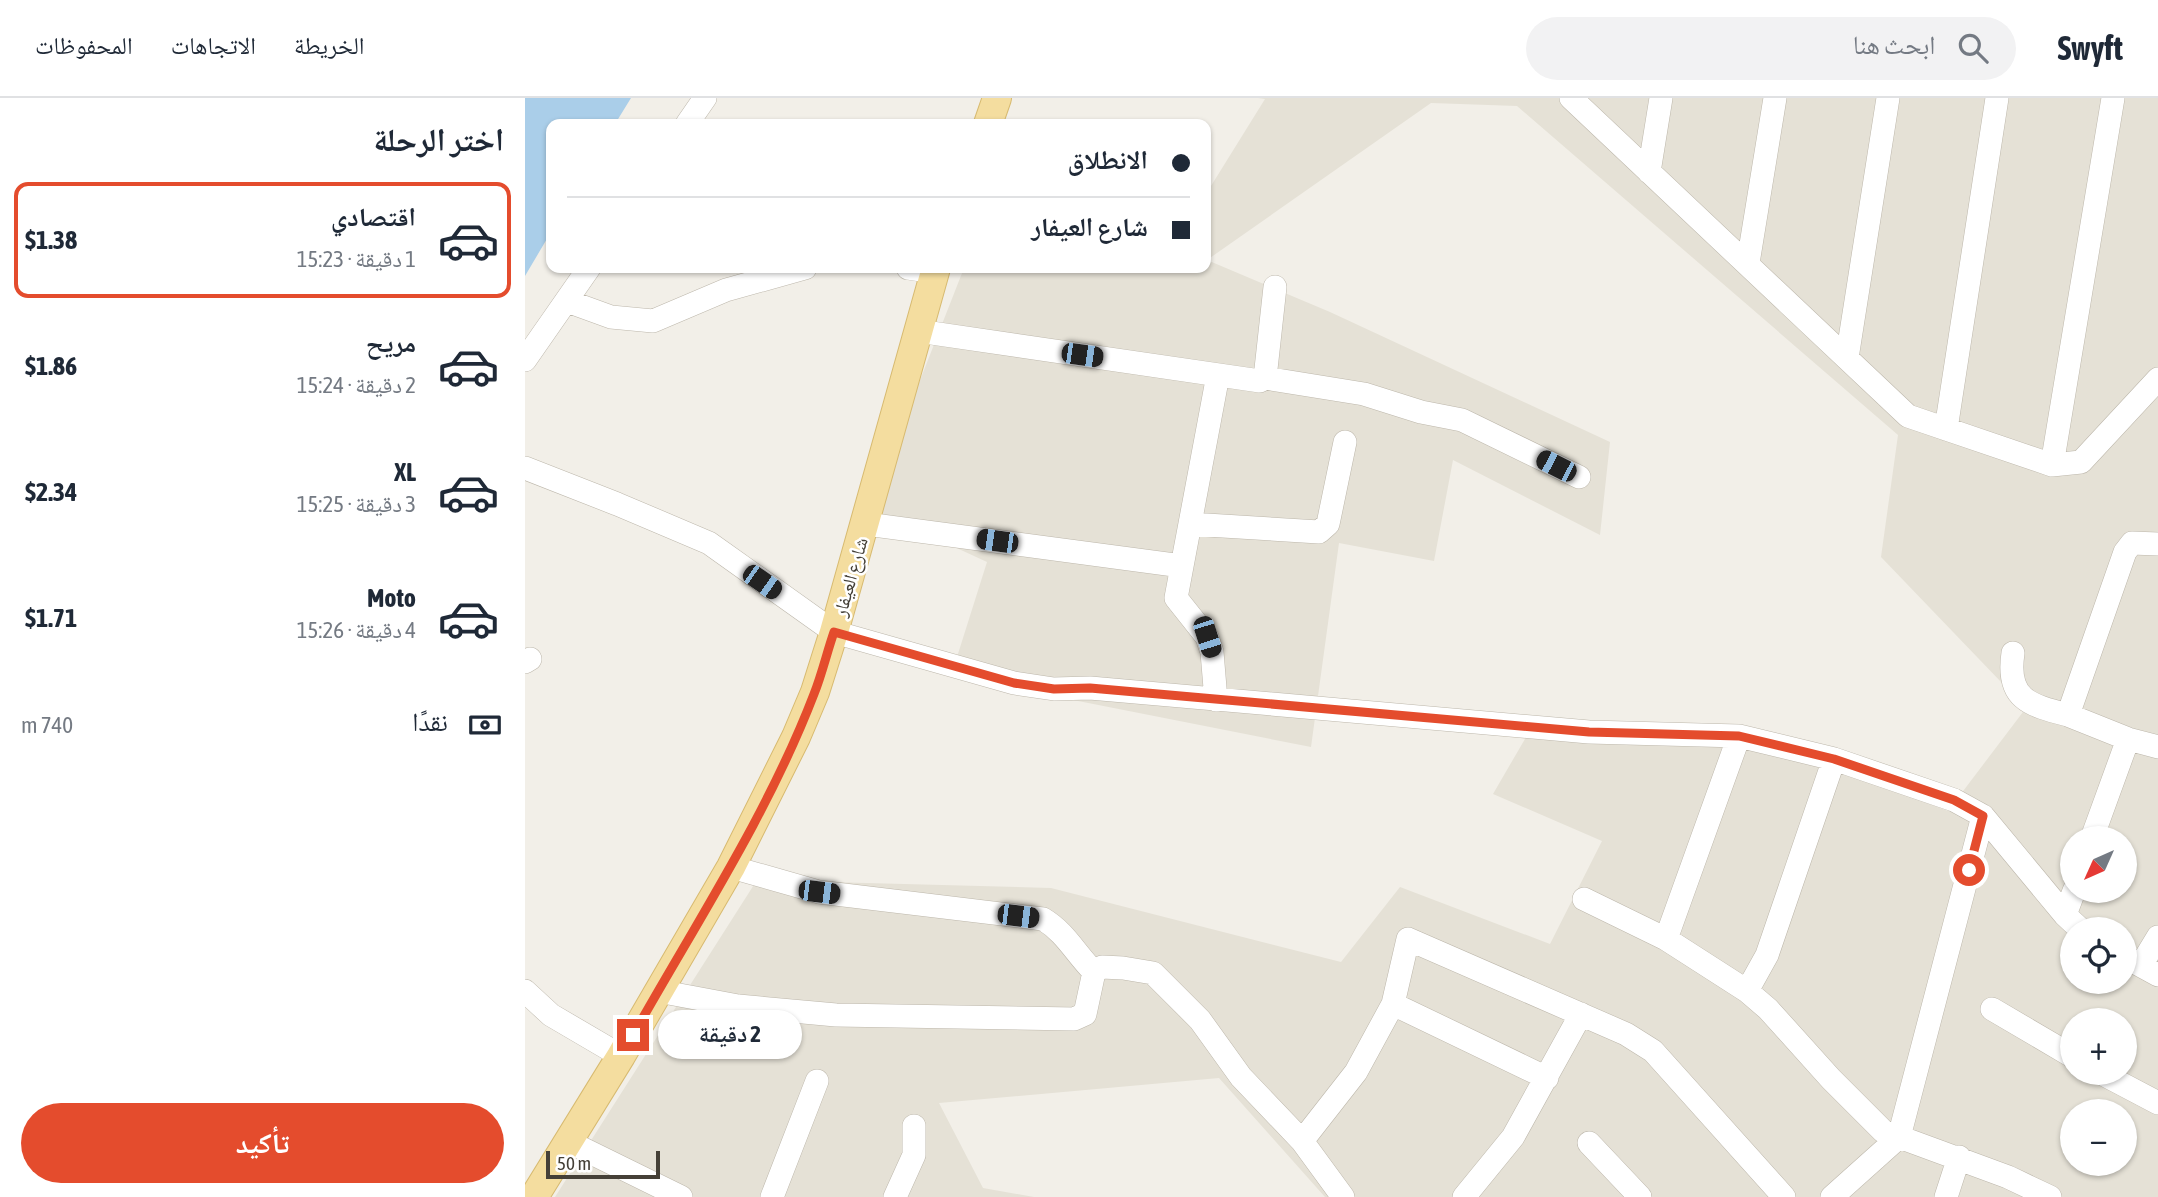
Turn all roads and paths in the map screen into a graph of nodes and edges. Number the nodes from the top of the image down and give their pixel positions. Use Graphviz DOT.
graph roads {
  1 [pos="705,98"];
  2 [pos="997,98"];
  3 [pos="1571,98"];
  4 [pos="1661,98"];
  5 [pos="1775,98"];
  6 [pos="1888,98"];
  7 [pos="1997,98"];
  8 [pos="2113,98"];
  9 [pos="690,119"];
  10 [pos="990,119"];
  11 [pos="1649,172"];
  12 [pos="1748,263"];
  13 [pos="586,273"];
  14 [pos="786,273"];
  15 [pos="925,273"];
  16 [pos="1275,287"];
  17 [pos="567,301"];
  18 [pos="918,331"];
  19 [pos="1847,358"];
  20 [pos="525,360"];
  21 [pos="1218,375"];
  22 [pos="1265,378"];
  23 [pos="2158,379"];
  24 [pos="1946,429"];
  25 [pos="1345,442"];
  26 [pos="2052,465"];
  27 [pos="525,468"];
  28 [pos="1579,477"];
  29 [pos="866,523"];
  30 [pos="1190,524"];
  31 [pos="2158,544"];
  32 [pos="1182,566"];
  33 [pos="834,632"];
  34 [pos="2013,653"];
  35 [pos="1216,700"];
  36 [pos="2068,715"];
  37 [pos="1739,736"];
  38 [pos="2128,739"];
  39 [pos="2158,747"];
  40 [pos="1834,759"];
  41 [pos="1983,816"];
  42 [pos="2096,826"];
  43 [pos="731,867"];
  44 [pos="1584,899"];
  45 [pos="2068,917"];
  46 [pos="2158,937"];
  47 [pos="1666,939"];
  48 [pos="2141,966"];
  49 [pos="1094,972"];
  50 [pos="525,991"];
  51 [pos="1747,991"];
  52 [pos="658,992"];
  53 [pos="1393,1004"];
  54 [pos="1992,1009"];
  55 [pos="1581,1014"];
  56 [pos="2060,1049"];
  57 [pos="621,1056"];
  58 [pos="1547,1078"];
  59 [pos="817,1081"];
  60 [pos="2124,1085"];
  61 [pos="2158,1103"];
  62 [pos="914,1126"];
  63 [pos="1899,1136"];
  64 [pos="1302,1141"];
  65 [pos="567,1142"];
  66 [pos="1589,1143"];
  67 [pos="1959,1157"];
  68 [pos="534,1197"];
  69 [pos="681,1197"];
  70 [pos="772,1197"];
  71 [pos="895,1197"];
  72 [pos="1343,1197"];
  73 [pos="1464,1197"];
  74 [pos="1640,1197"];
  75 [pos="1784,1197"];
  76 [pos="1832,1197"];
  77 [pos="1946,1197"];
  78 [pos="2050,1197"];
  1 -- 9 [label="street"];
  2 -- 10 [label="main road"];
  3 -- 11 [label="street"];
  4 -- 11 [label="street"];
  5 -- 12 [label="street"];
  6 -- 19 [label="street"];
  7 -- 24 [label="street"];
  8 -- 26 [label="street"];
  11 -- 12 [label="street"];
  12 -- 19 [label="street"];
  13 -- 17 [label="street"];
  14 -- 17 [label="street"];
  15 -- 18 [label="main road, شارع العيفار"];
  16 -- 22 [label="street"];
  17 -- 20 [label="street"];
  18 -- 21 [label="street"];
  18 -- 29 [label="main road, شارع العيفار"];
  19 -- 24 [label="street"];
  21 -- 22 [label="street"];
  21 -- 30 [label="street"];
  22 -- 28 [label="street"];
  23 -- 26 [label="street"];
  24 -- 26 [label="street"];
  25 -- 30 [label="street"];
  27 -- 33 [label="street"];
  29 -- 32 [label="street"];
  29 -- 33 [label="main road, شارع العيفار"];
  30 -- 32 [label="street"];
  31 -- 36 [label="street"];
  32 -- 35 [label="street"];
  33 -- 35 [label="street"];
  33 -- 43 [label="main road, شارع العيفار"];
  34 -- 36 [label="street"];
  35 -- 37 [label="street"];
  36 -- 38 [label="street"];
  37 -- 40 [label="street"];
  37 -- 47 [label="street"];
  38 -- 39 [label="street"];
  38 -- 42 [label="street"];
  40 -- 41 [label="street"];
  40 -- 51 [label="street"];
  41 -- 45 [label="street"];
  41 -- 63 [label="street"];
  43 -- 49 [label="street"];
  43 -- 52 [label="main road, شارع العيفار"];
  44 -- 47 [label="street"];
  46 -- 48 [label="street"];
  47 -- 51 [label="street"];
  49 -- 52 [label="street"];
  49 -- 64 [label="street"];
  50 -- 57 [label="street"];
  51 -- 63 [label="street"];
  52 -- 57 [label="main road, شارع العيفار"];
  53 -- 55 [label="street"];
  53 -- 58 [label="street"];
  53 -- 64 [label="street"];
  54 -- 56 [label="street"];
  55 -- 58 [label="street"];
  55 -- 75 [label="street"];
  57 -- 65 [label="main road, شارع العيفار"];
  58 -- 73 [label="street"];
  59 -- 70 [label="street"];
  60 -- 61 [label="street"];
  62 -- 71 [label="street"];
  63 -- 67 [label="street"];
  63 -- 76 [label="street"];
  64 -- 72 [label="street"];
  65 -- 68 [label="main road, شارع العيفار"];
  65 -- 69 [label="street"];
  66 -- 74 [label="street"];
  67 -- 77 [label="street"];
  67 -- 78 [label="street"];
}
